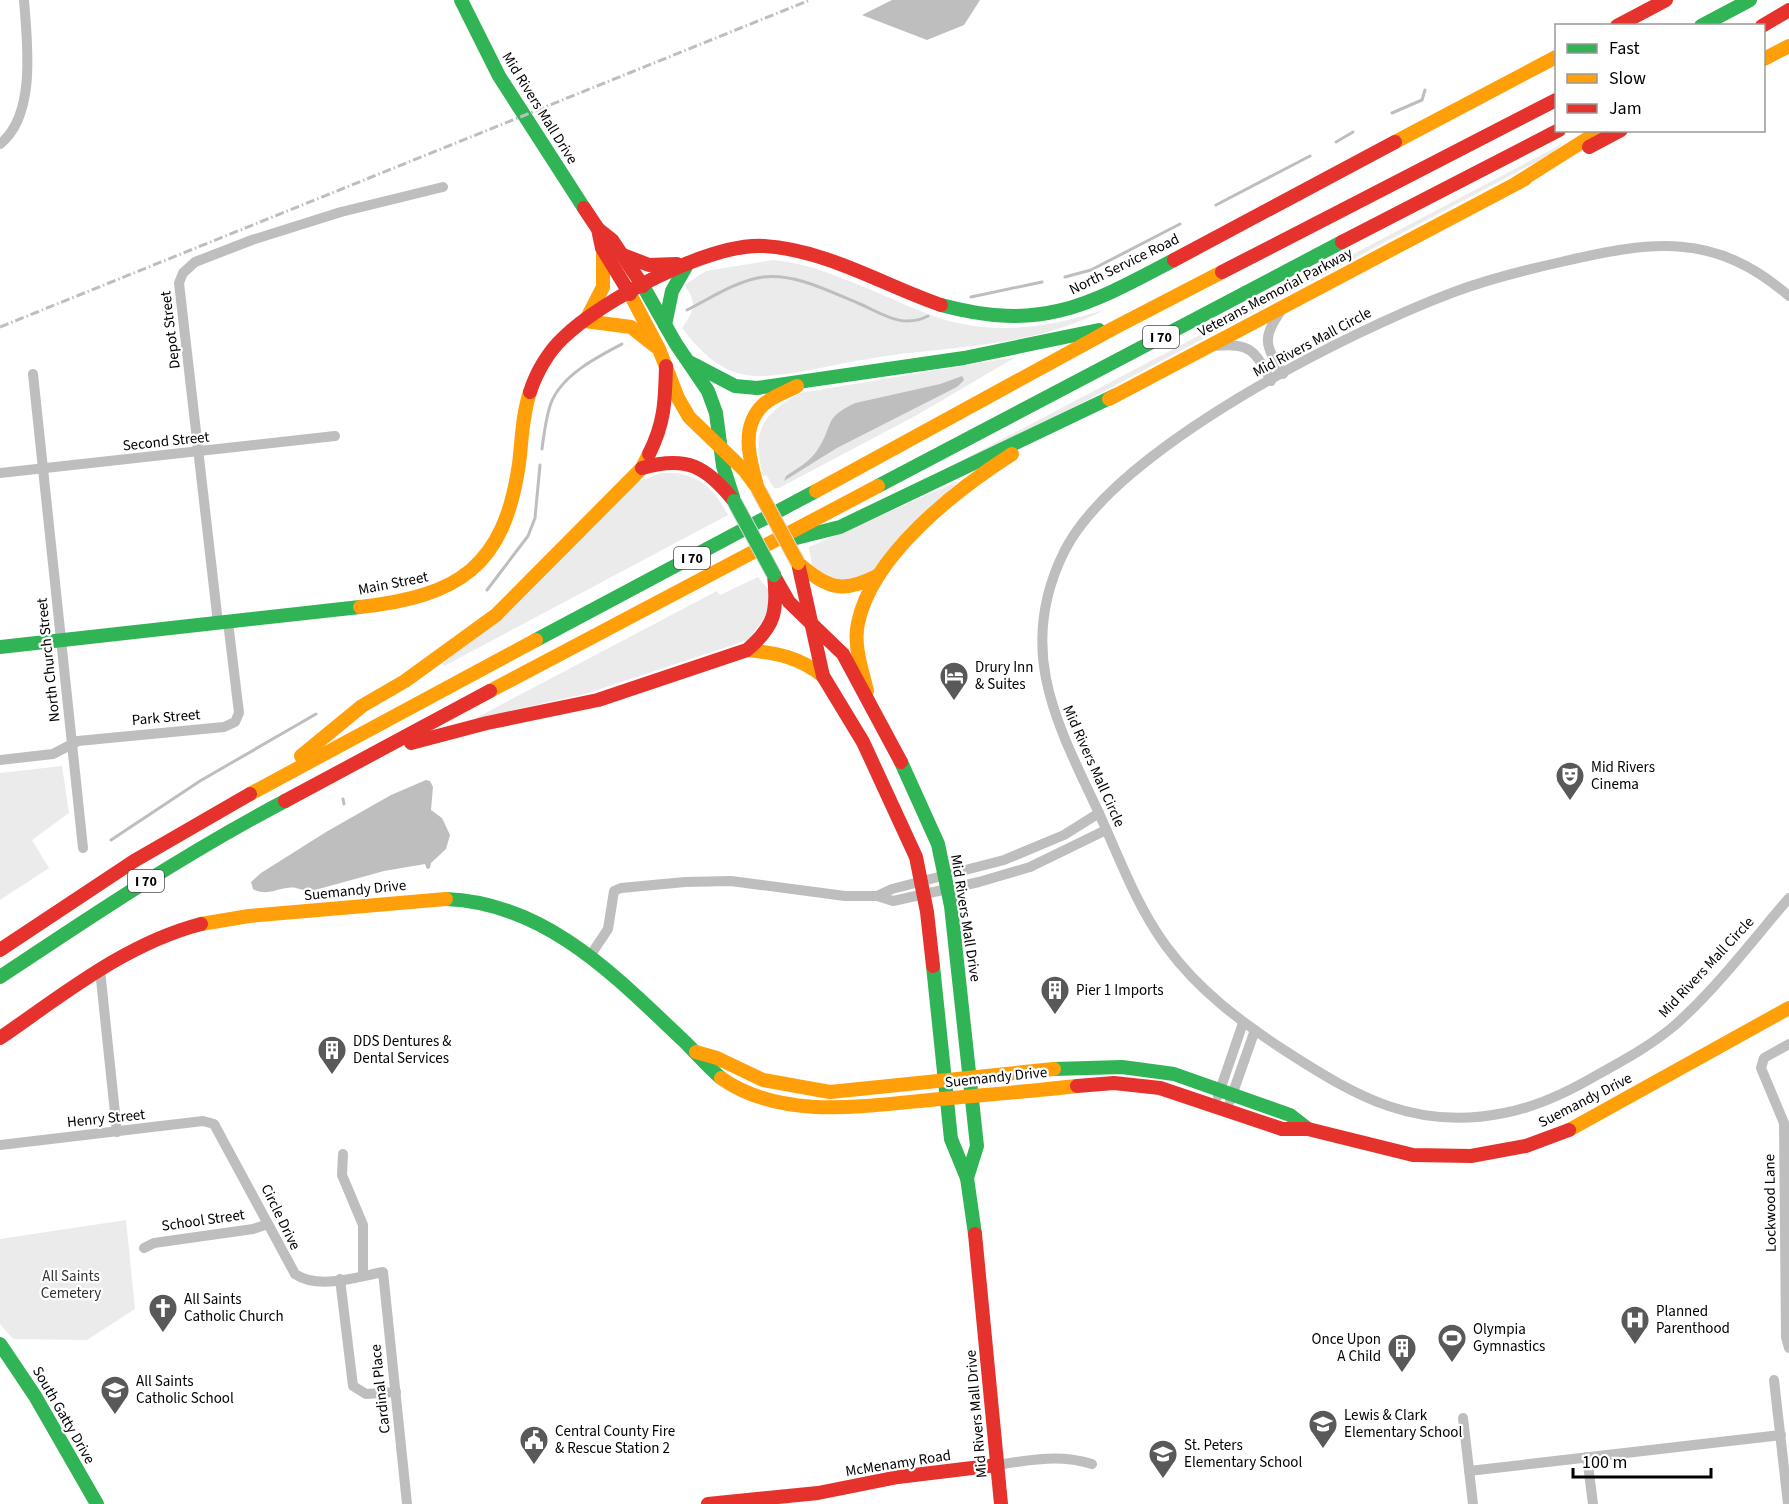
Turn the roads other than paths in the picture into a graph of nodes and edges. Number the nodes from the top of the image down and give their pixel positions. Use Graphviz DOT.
graph roads {
  1 [pos="24,0"];
  2 [pos="461,0"];
  3 [pos="1666,0"];
  4 [pos="1750,0"];
  5 [pos="1789,10"];
  6 [pos="1621,24"];
  7 [pos="1705,24"];
  8 [pos="1765,24"];
  9 [pos="1789,46"];
  10 [pos="1555,58"];
  11 [pos="1765,58"];
  12 [pos="1555,101"];
  13 [pos="1555,132"];
  14 [pos="1598,132"];
  15 [pos="1617,132"];
  16 [pos="0,144"];
  17 [pos="1517,183"];
  18 [pos="443,187"];
  19 [pos="598,230"];
  20 [pos="602,248"];
  21 [pos="623,255"];
  22 [pos="688,263"];
  23 [pos="643,286"];
  24 [pos="630,294"];
  25 [pos="1789,296"];
  26 [pos="1283,307"];
  27 [pos="585,321"];
  28 [pos="665,325"];
  29 [pos="1114,328"];
  30 [pos="1208,347"];
  31 [pos="659,349"];
  32 [pos="691,363"];
  33 [pos="666,366"];
  34 [pos="33,374"];
  35 [pos="1284,374"];
  36 [pos="1271,381"];
  37 [pos="804,382"];
  38 [pos="1116,395"];
  39 [pos="335,436"];
  40 [pos="721,447"];
  41 [pos="200,452"];
  42 [pos="45,468"];
  43 [pos="642,468"];
  44 [pos="0,473"];
  45 [pos="758,489"];
  46 [pos="734,501"];
  47 [pos="764,545"];
  48 [pos="798,562"];
  49 [pos="774,575"];
  50 [pos="879,575"];
  51 [pos="223,622"];
  52 [pos="812,624"];
  53 [pos="60,640"];
  54 [pos="0,647"];
  55 [pos="747,650"];
  56 [pos="823,676"];
  57 [pos="869,701"];
  58 [pos="72,744"];
  59 [pos="385,749"];
  60 [pos="0,760"];
  61 [pos="268,783"];
  62 [pos="1098,813"];
  63 [pos="1106,830"];
  64 [pos="84,848"];
  65 [pos="945,875"];
  66 [pos="921,881"];
  67 [pos="948,890"];
  68 [pos="924,895"];
  69 [pos="877,896"];
  70 [pos="1789,898"];
  71 [pos="0,950"];
  72 [pos="590,956"];
  73 [pos="100,970"];
  74 [pos="0,977"];
  75 [pos="1789,1008"];
  76 [pos="1243,1023"];
  77 [pos="1255,1030"];
  78 [pos="0,1038"];
  79 [pos="1789,1044"];
  80 [pos="696,1052"];
  81 [pos="970,1079"];
  82 [pos="945,1081"];
  83 [pos="1226,1093"];
  84 [pos="971,1096"];
  85 [pos="947,1098"];
  86 [pos="1222,1108"];
  87 [pos="214,1124"];
  88 [pos="1308,1129"];
  89 [pos="117,1132"];
  90 [pos="0,1145"];
  91 [pos="343,1154"];
  92 [pos="967,1178"];
  93 [pos="1786,1182"];
  94 [pos="268,1224"];
  95 [pos="144,1248"];
  96 [pos="383,1272"];
  97 [pos="363,1276"];
  98 [pos="340,1279"];
  99 [pos="0,1344"];
  100 [pos="1789,1348"];
  101 [pos="1774,1380"];
  102 [pos="396,1392"];
  103 [pos="1463,1418"];
  104 [pos="1780,1435"];
  105 [pos="1587,1457"];
  106 [pos="1092,1464"];
  107 [pos="997,1465"];
  108 [pos="1469,1471"];
  109 [pos="97,1504"];
  110 [pos="406,1504"];
  111 [pos="708,1504"];
  112 [pos="1001,1504"];
  113 [pos="1473,1504"];
  114 [pos="1593,1504"];
  115 [pos="1788,1504"];
  1 -- 16 [label="street"];
  2 -- 19 [label="main road, Mid Rivers Mall Drive"];
  3 -- 6 [label="main road"];
  4 -- 7 [label="main road"];
  5 -- 8 [label="main road"];
  9 -- 11 [label="main road"];
  10 -- 22 [label="main road, North Service Road"];
  12 -- 29 [label="main road, I 70"];
  13 -- 47 [label="main road, I 70"];
  14 -- 17 [label="main road"];
  15 -- 17 [label="main road, Veterans Memorial Parkway"];
  17 -- 26 [label="main road, Veterans Memorial Parkway"];
  18 -- 41 [label="street, Depot Street"];
  19 -- 20 [label="main road, Mid Rivers Mall Drive"];
  19 -- 21 [label="main road, Mid Rivers Mall Drive"];
  20 -- 24 [label="main road, Mid Rivers Mall Drive"];
  20 -- 27 [label="main road"];
  21 -- 22 [label="main road"];
  21 -- 23 [label="main road, Mid Rivers Mall Drive"];
  22 -- 23 [label="main road, North Service Road"];
  22 -- 28 [label="main road"];
  23 -- 24 [label="main road, Main Street"];
  23 -- 28 [label="main road, Mid Rivers Mall Drive"];
  24 -- 27 [label="main road, Main Street"];
  24 -- 31 [label="main road, Mid Rivers Mall Drive"];
  25 -- 35 [label="street, Mid Rivers Mall Circle"];
  26 -- 30 [label="main road, Veterans Memorial Parkway"];
  26 -- 35 [label="street"];
  27 -- 31 [label="main road"];
  27 -- 51 [label="main road, Main Street"];
  28 -- 32 [label="main road, Mid Rivers Mall Drive"];
  29 -- 37 [label="main road"];
  29 -- 61 [label="main road, I 70"];
  30 -- 36 [label="street"];
  30 -- 38 [label="main road, Veterans Memorial Parkway"];
  31 -- 33 [label="main road, Mid Rivers Mall Drive"];
  32 -- 37 [label="main road"];
  32 -- 40 [label="main road, Mid Rivers Mall Drive"];
  33 -- 40 [label="main road, Mid Rivers Mall Drive"];
  33 -- 43 [label="main road"];
  34 -- 42 [label="street, North Church Street"];
  35 -- 36 [label="street, Mid Rivers Mall Circle"];
  36 -- 62 [label="street, Mid Rivers Mall Circle"];
  37 -- 45 [label="main road"];
  38 -- 47 [label="main road"];
  38 -- 50 [label="main road, Veterans Memorial Parkway"];
  39 -- 41 [label="street, Second Street"];
  40 -- 45 [label="main road, Mid Rivers Mall Drive"];
  40 -- 46 [label="main road, Mid Rivers Mall Drive"];
  41 -- 42 [label="street, Second Street"];
  41 -- 51 [label="street, Depot Street"];
  42 -- 44 [label="street, Second Street"];
  42 -- 53 [label="street, North Church Street"];
  43 -- 46 [label="main road"];
  43 -- 61 [label="main road"];
  45 -- 48 [label="main road, Mid Rivers Mall Drive, bridge"];
  46 -- 49 [label="main road, Mid Rivers Mall Drive, bridge"];
  47 -- 59 [label="main road, I 70"];
  48 -- 50 [label="main road, Veterans Memorial Parkway"];
  48 -- 52 [label="main road, Mid Rivers Mall Drive"];
  49 -- 52 [label="main road, Mid Rivers Mall Drive"];
  49 -- 55 [label="main road"];
  50 -- 57 [label="main road, Veterans Memorial Parkway"];
  51 -- 53 [label="main road, Main Street"];
  51 -- 58 [label="street, Park Street"];
  52 -- 56 [label="main road, Mid Rivers Mall Drive"];
  52 -- 57 [label="main road, Mid Rivers Mall Drive"];
  53 -- 54 [label="main road, Main Street"];
  53 -- 58 [label="street, North Church Street"];
  55 -- 56 [label="main road"];
  55 -- 59 [label="main road"];
  56 -- 66 [label="main road, Mid Rivers Mall Drive"];
  57 -- 65 [label="main road, Mid Rivers Mall Drive"];
  58 -- 60 [label="street, Park Street"];
  58 -- 64 [label="street, North Church Street"];
  59 -- 74 [label="main road, I 70"];
  61 -- 71 [label="main road, I 70"];
  62 -- 63 [label="street, Mid Rivers Mall Circle"];
  62 -- 65 [label="street"];
  63 -- 67 [label="street"];
  63 -- 76 [label="street, Mid Rivers Mall Circle"];
  65 -- 66 [label="street"];
  65 -- 67 [label="main road, Mid Rivers Mall Drive"];
  66 -- 68 [label="main road, Mid Rivers Mall Drive"];
  66 -- 69 [label="street"];
  67 -- 68 [label="street"];
  67 -- 81 [label="main road, Mid Rivers Mall Drive"];
  68 -- 69 [label="street"];
  68 -- 82 [label="main road, Mid Rivers Mall Drive"];
  69 -- 72 [label="street"];
  70 -- 77 [label="street, Mid Rivers Mall Circle"];
  72 -- 73 [label="main road, Suemandy Drive"];
  72 -- 80 [label="main road, Suemandy Drive"];
  73 -- 78 [label="main road, Suemandy Drive"];
  73 -- 89 [label="street"];
  75 -- 88 [label="main road, Suemandy Drive"];
  76 -- 77 [label="street, Mid Rivers Mall Circle"];
  76 -- 83 [label="street"];
  77 -- 83 [label="street"];
  79 -- 93 [label="street, Lockwood Lane"];
  80 -- 82 [label="main road, Suemandy Drive"];
  80 -- 85 [label="main road, Suemandy Drive"];
  81 -- 82 [label="main road, Suemandy Drive"];
  81 -- 83 [label="main road, Suemandy Drive"];
  81 -- 84 [label="main road, Mid Rivers Mall Drive"];
  82 -- 85 [label="main road, Mid Rivers Mall Drive"];
  83 -- 86 [label="street"];
  83 -- 88 [label="main road, Suemandy Drive"];
  84 -- 85 [label="main road, Suemandy Drive"];
  84 -- 86 [label="main road, Suemandy Drive"];
  84 -- 92 [label="main road, Mid Rivers Mall Drive"];
  85 -- 92 [label="main road, Mid Rivers Mall Drive"];
  86 -- 88 [label="main road, Suemandy Drive"];
  87 -- 89 [label="street, Henry Street"];
  87 -- 94 [label="street, Circle Drive"];
  89 -- 90 [label="street, Henry Street"];
  91 -- 97 [label="street"];
  92 -- 107 [label="main road, Mid Rivers Mall Drive"];
  93 -- 100 [label="street, Lockwood Lane"];
  94 -- 95 [label="street, School Street"];
  94 -- 98 [label="street, Circle Drive"];
  96 -- 97 [label="street, Circle Drive"];
  96 -- 102 [label="street, Cardinal Place"];
  97 -- 98 [label="street, Circle Drive"];
  98 -- 102 [label="street"];
  99 -- 109 [label="main road, South Gatty Drive"];
  101 -- 104 [label="street"];
  102 -- 110 [label="street, Cardinal Place"];
  103 -- 108 [label="street"];
  104 -- 105 [label="street"];
  104 -- 115 [label="street"];
  105 -- 108 [label="street"];
  105 -- 114 [label="street"];
  106 -- 107 [label="street, McMenamy Road"];
  107 -- 111 [label="main road, McMenamy Road"];
  107 -- 112 [label="main road, Mid Rivers Mall Drive"];
  108 -- 113 [label="street"];
}
